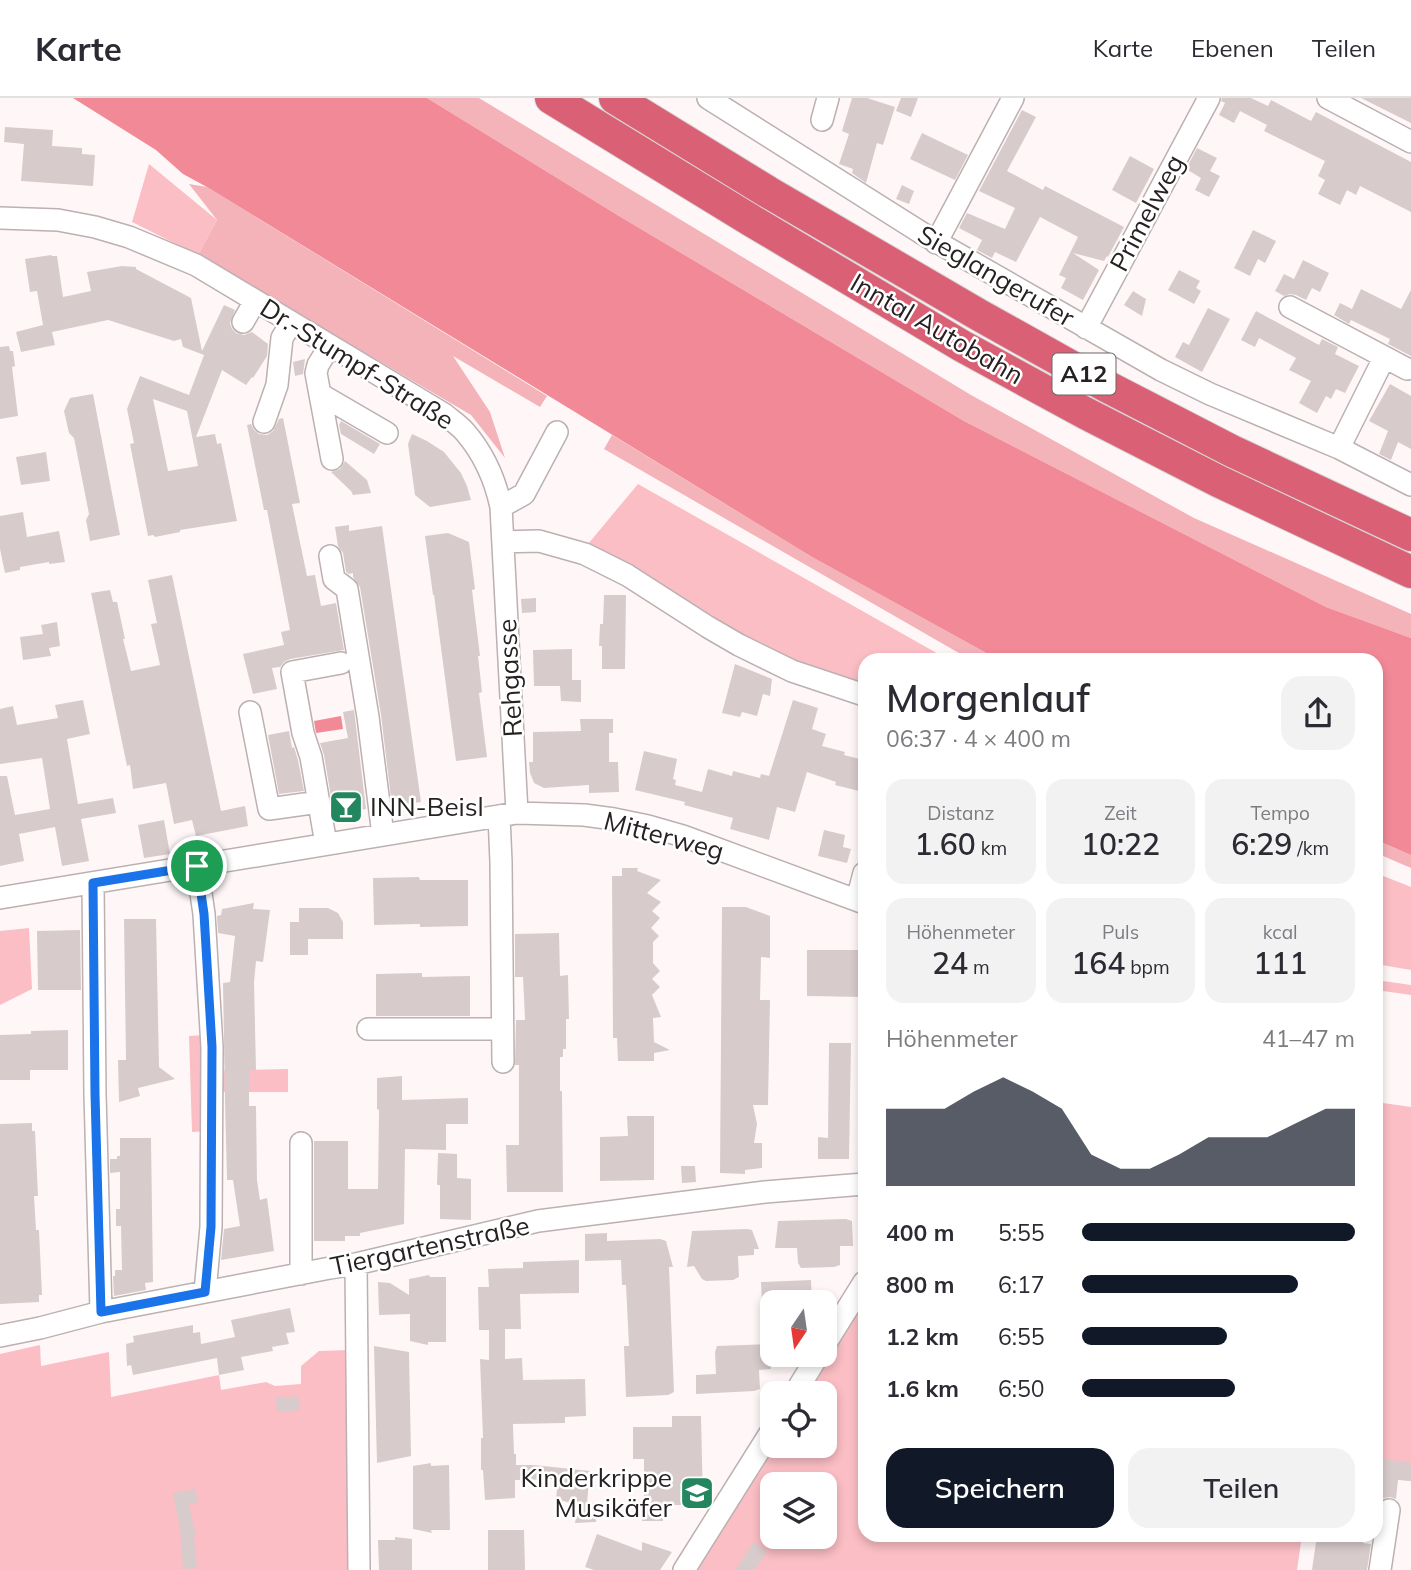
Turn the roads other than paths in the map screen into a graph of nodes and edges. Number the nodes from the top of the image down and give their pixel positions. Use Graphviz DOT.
graph roads {
  1 [pos="551,98"];
  2 [pos="615,98"];
  3 [pos="708,98"];
  4 [pos="828,98"];
  5 [pos="1013,98"];
  6 [pos="1209,98"];
  7 [pos="1328,98"];
  8 [pos="822,120"];
  9 [pos="1411,142"];
  10 [pos="0,218"];
  11 [pos="936,243"];
  12 [pos="255,301"];
  13 [pos="1290,307"];
  14 [pos="243,322"];
  15 [pos="291,323"];
  16 [pos="1086,328"];
  17 [pos="329,346"];
  18 [pos="1384,358"];
  19 [pos="1407,369"];
  20 [pos="320,394"];
  21 [pos="264,422"];
  22 [pos="557,432"];
  23 [pos="387,433"];
  24 [pos="1339,447"];
  25 [pos="332,459"];
  26 [pos="1411,485"];
  27 [pos="501,507"];
  28 [pos="1411,535"];
  29 [pos="503,542"];
  30 [pos="330,556"];
  31 [pos="1411,572"];
  32 [pos="341,663"];
  33 [pos="858,693"];
  34 [pos="250,712"];
  35 [pos="318,802"];
  36 [pos="501,816"];
  37 [pos="383,835"];
  38 [pos="326,844"];
  39 [pos="197,866"];
  40 [pos="93,883"];
  41 [pos="0,898"];
  42 [pos="858,901"];
  43 [pos="368,1029"];
  44 [pos="495,1047"];
  45 [pos="301,1143"];
  46 [pos="858,1184"];
  47 [pos="356,1264"];
  48 [pos="301,1274"];
  49 [pos="205,1292"];
  50 [pos="858,1292"];
  51 [pos="101,1312"];
  52 [pos="837,1325"];
  53 [pos="0,1336"];
  54 [pos="760,1449"];
  55 [pos="1389,1510"];
  56 [pos="359,1570"];
  57 [pos="684,1570"];
  58 [pos="1380,1570"];
  1 -- 31 [label="highway, Inntal Autobahn / A12"];
  2 -- 28 [label="highway, Inntal Autobahn / A12"];
  3 -- 11 [label="street, Sieglangerufer"];
  4 -- 8 [label="street"];
  5 -- 11 [label="street"];
  6 -- 16 [label="street, Primelweg"];
  7 -- 9 [label="street"];
  10 -- 12 [label="street, Dr.-Stumpf-Straße"];
  11 -- 16 [label="street, Sieglangerufer"];
  12 -- 14 [label="street"];
  12 -- 15 [label="street, Dr.-Stumpf-Straße"];
  13 -- 18 [label="street"];
  15 -- 17 [label="street, Dr.-Stumpf-Straße"];
  15 -- 21 [label="street"];
  16 -- 24 [label="street, Sieglangerufer"];
  17 -- 20 [label="street"];
  17 -- 27 [label="street, Dr.-Stumpf-Straße"];
  18 -- 19 [label="street"];
  18 -- 24 [label="street"];
  20 -- 23 [label="street"];
  20 -- 25 [label="street"];
  22 -- 27 [label="street"];
  24 -- 26 [label="street, Sieglangerufer"];
  27 -- 29 [label="street, Dr.-Stumpf-Straße"];
  29 -- 33 [label="street"];
  29 -- 36 [label="street, Rehgasse"];
  30 -- 37 [label="street"];
  32 -- 35 [label="street"];
  34 -- 35 [label="street"];
  35 -- 38 [label="street"];
  36 -- 37 [label="street, Mitterweg"];
  36 -- 42 [label="street, Mitterweg"];
  36 -- 44 [label="street"];
  36 -- 44 [label="street"];
  37 -- 38 [label="street, Mitterweg"];
  38 -- 39 [label="street, Mitterweg"];
  39 -- 40 [label="street, Mitterweg"];
  39 -- 49 [label="street"];
  40 -- 41 [label="street, Mitterweg"];
  40 -- 51 [label="street"];
  43 -- 44 [label="street"];
  45 -- 48 [label="street"];
  46 -- 47 [label="street, Tiergartenstraße"];
  47 -- 48 [label="street, Tiergartenstraße"];
  47 -- 56 [label="street"];
  48 -- 49 [label="street, Tiergartenstraße"];
  49 -- 51 [label="street, Tiergartenstraße"];
  50 -- 52 [label="street"];
  51 -- 53 [label="street, Tiergartenstraße"];
  54 -- 57 [label="street"];
  55 -- 58 [label="street"];
}
